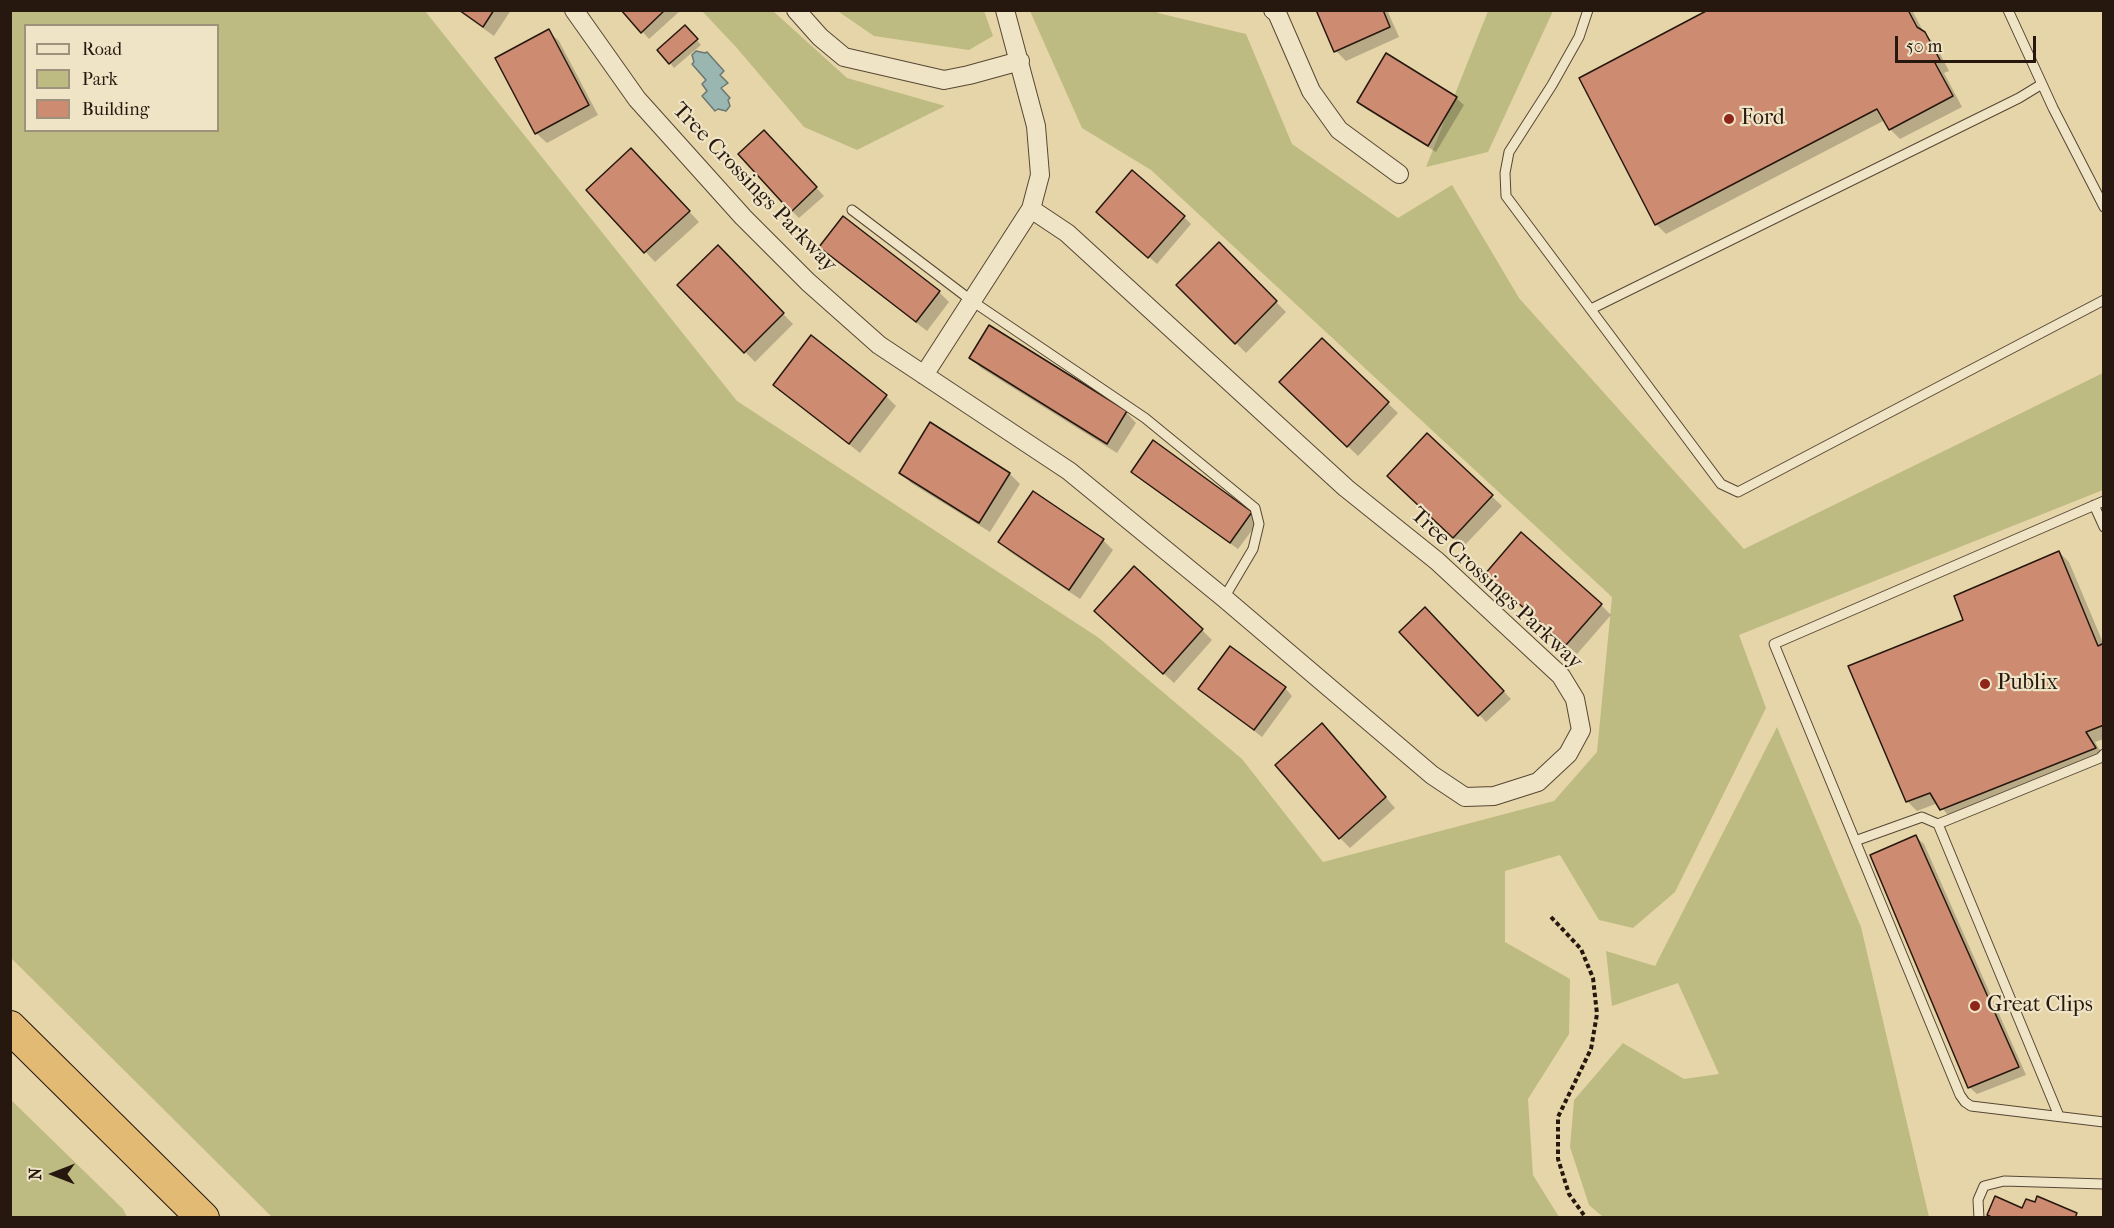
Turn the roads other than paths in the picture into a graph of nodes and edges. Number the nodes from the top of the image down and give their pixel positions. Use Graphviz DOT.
graph roads {
  1 [pos="574,10"];
  2 [pos="796,10"];
  3 [pos="1005,10"];
  4 [pos="1273,10"];
  5 [pos="1588,10"];
  6 [pos="2008,10"];
  7 [pos="1020,61"];
  8 [pos="2042,84"];
  9 [pos="1399,174"];
  10 [pos="2103,207"];
  11 [pos="1031,209"];
  12 [pos="852,210"];
  13 [pos="2103,300"];
  14 [pos="972,301"];
  15 [pos="1591,309"];
  16 [pos="924,375"];
  17 [pos="2103,501"];
  18 [pos="2094,506"];
  19 [pos="2103,527"];
  20 [pos="1224,598"];
  21 [pos="2103,753"];
  22 [pos="1938,824"];
  23 [pos="1855,841"];
  24 [pos="10,1027"];
  25 [pos="2059,1116"];
  26 [pos="2103,1122"];
  27 [pos="2103,1184"];
  28 [pos="202,1218"];
  29 [pos="1979,1218"];
  1 -- 16 [label="street, Tree Crossings Parkway"];
  2 -- 7 [label="street"];
  3 -- 7 [label="street"];
  4 -- 9 [label="street"];
  5 -- 15 [label="lane"];
  6 -- 8 [label="lane"];
  7 -- 11 [label="street"];
  8 -- 10 [label="lane"];
  8 -- 15 [label="lane"];
  11 -- 14 [label="street"];
  11 -- 20 [label="street, Tree Crossings Parkway"];
  12 -- 14 [label="lane"];
  13 -- 15 [label="lane"];
  14 -- 16 [label="street"];
  14 -- 20 [label="lane"];
  16 -- 20 [label="street, Tree Crossings Parkway"];
  17 -- 18 [label="lane"];
  18 -- 19 [label="lane"];
  18 -- 23 [label="lane"];
  21 -- 22 [label="lane"];
  22 -- 23 [label="lane"];
  22 -- 25 [label="lane"];
  23 -- 25 [label="lane"];
  24 -- 28 [label="highway"];
  25 -- 26 [label="lane"];
  27 -- 29 [label="lane"];
}
